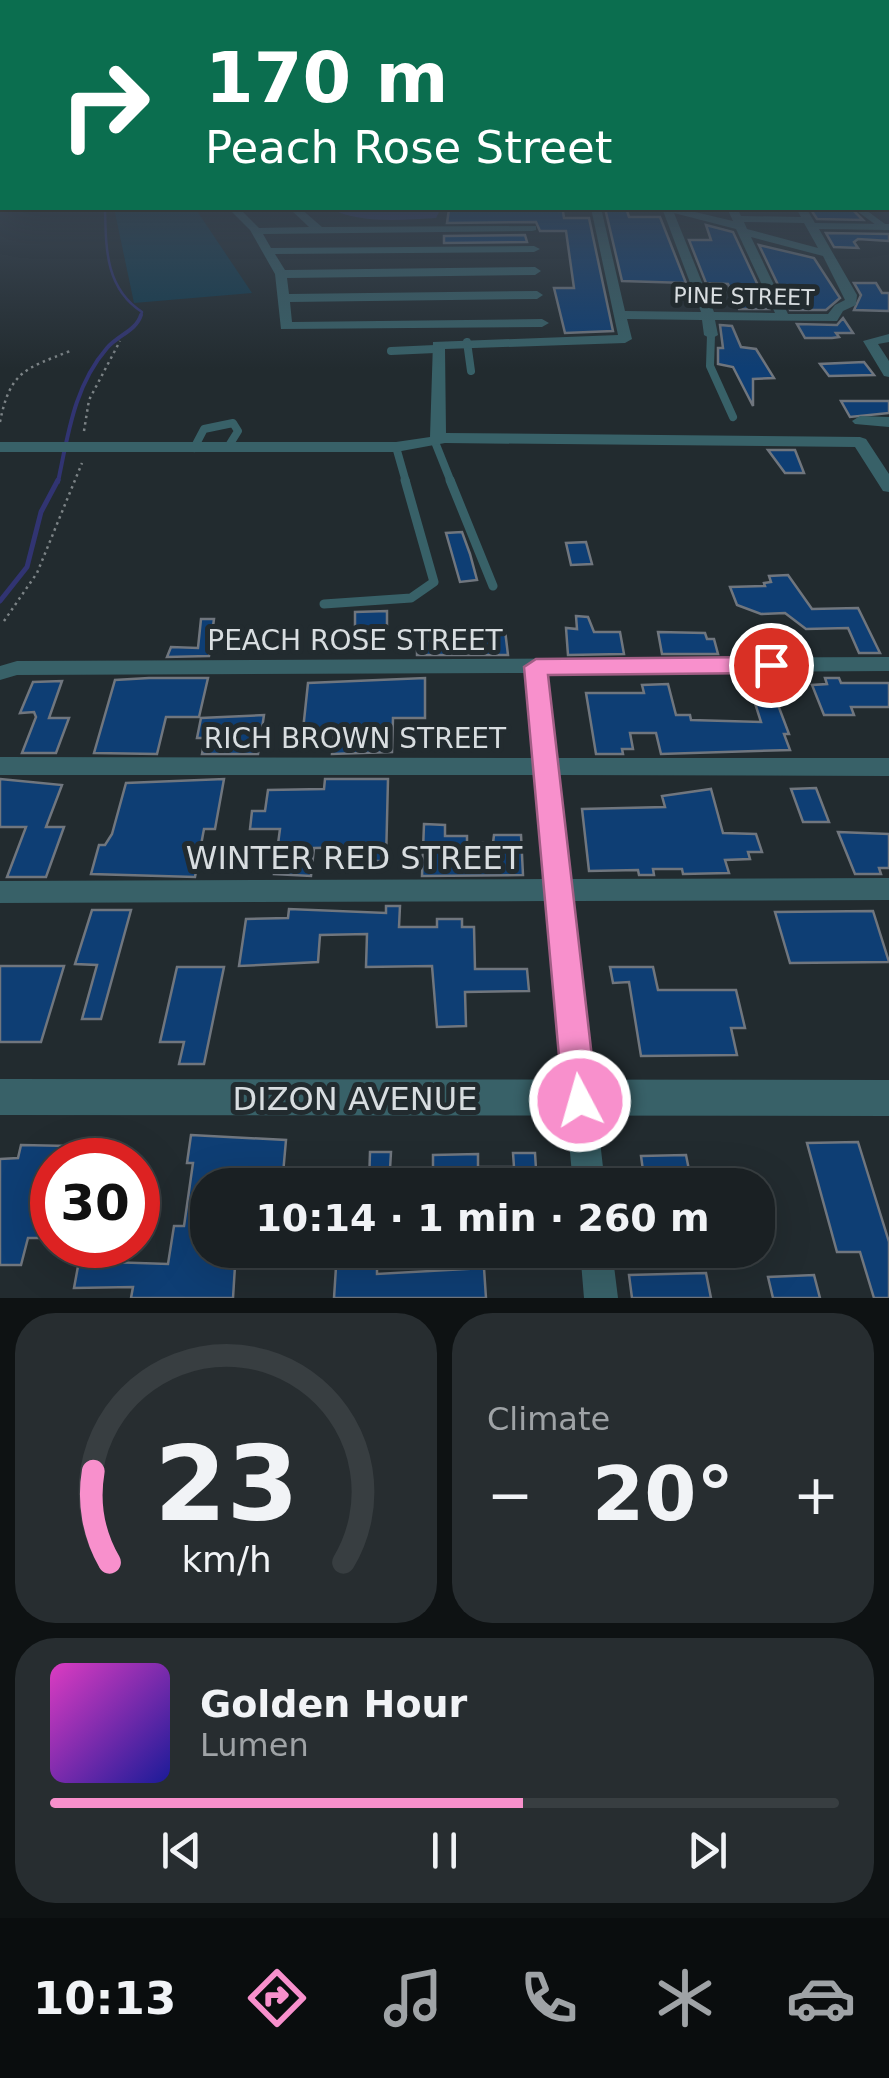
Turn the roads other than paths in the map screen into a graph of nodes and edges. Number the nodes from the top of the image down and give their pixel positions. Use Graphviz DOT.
graph roads {
  1 [pos="264,248"];
  2 [pos="605,248"];
  3 [pos="682,248"];
  4 [pos="751,248"];
  5 [pos="811,248"];
  6 [pos="825,248"];
  7 [pos="534,249"];
  8 [pos="266,251"];
  9 [pos="828,254"];
  10 [pos="535,271"];
  11 [pos="281,274"];
  12 [pos="537,296"];
  13 [pos="284,298"];
  14 [pos="708,314"];
  15 [pos="620,315"];
  16 [pos="783,316"];
  17 [pos="711,334"];
  18 [pos="889,338"];
  19 [pos="467,342"];
  20 [pos="435,349"];
  21 [pos="391,351"];
  22 [pos="471,371"];
  23 [pos="889,373"];
  24 [pos="733,418"];
  25 [pos="860,422"];
  26 [pos="889,422"];
  27 [pos="438,440"];
  28 [pos="396,446"];
  29 [pos="0,447"];
  30 [pos="228,447"];
  31 [pos="194,448"];
  32 [pos="889,487"];
  33 [pos="493,586"];
  34 [pos="324,604"];
  35 [pos="889,664"];
  36 [pos="536,667"];
  37 [pos="1,673"];
  38 [pos="0,766"];
  39 [pos="889,766"];
  40 [pos="546,768"];
  41 [pos="889,889"];
  42 [pos="559,890"];
  43 [pos="0,892"];
  44 [pos="0,1097"];
  45 [pos="889,1098"];
  46 [pos="580,1101"];
  47 [pos="587,1168"];
  48 [pos="598,1268"];
  49 [pos="600,1298"];
  1 -- 8 [label="street"];
  2 -- 15 [label="street"];
  3 -- 14 [label="street"];
  4 -- 16 [label="street"];
  5 -- 9 [label="street"];
  6 -- 9 [label="street"];
  7 -- 8 [label="street"];
  7 -- 10 [label="street"];
  8 -- 11 [label="street"];
  9 -- 16 [label="street, PINE STREET"];
  10 -- 11 [label="street"];
  10 -- 12 [label="street"];
  11 -- 13 [label="street"];
  12 -- 13 [label="street"];
  12 -- 13 [label="street"];
  14 -- 15 [label="street, PINE STREET"];
  14 -- 16 [label="street, PINE STREET"];
  14 -- 17 [label="street"];
  15 -- 19 [label="street"];
  17 -- 24 [label="lane"];
  18 -- 23 [label="street"];
  19 -- 20 [label="street"];
  19 -- 22 [label="lane"];
  20 -- 21 [label="lane"];
  20 -- 27 [label="street"];
  25 -- 26 [label="street"];
  27 -- 28 [label="street"];
  27 -- 32 [label="street"];
  27 -- 33 [label="lane"];
  28 -- 30 [label="street"];
  28 -- 34 [label="lane"];
  29 -- 31 [label="street"];
  30 -- 31 [label="street"];
  30 -- 31 [label="lane"];
  35 -- 36 [label="street, PEACH ROSE STREET"];
  36 -- 37 [label="street, PEACH ROSE STREET"];
  36 -- 40 [label="street"];
  38 -- 40 [label="street, RICH BROWN STREET"];
  39 -- 40 [label="street, RICH BROWN STREET"];
  40 -- 42 [label="street"];
  41 -- 42 [label="street, WINTER RED STREET"];
  42 -- 43 [label="street, WINTER RED STREET"];
  42 -- 46 [label="street"];
  44 -- 46 [label="street, DIZON AVENUE"];
  45 -- 46 [label="street, DIZON AVENUE"];
  46 -- 47 [label="street"];
  48 -- 49 [label="street"];
}
